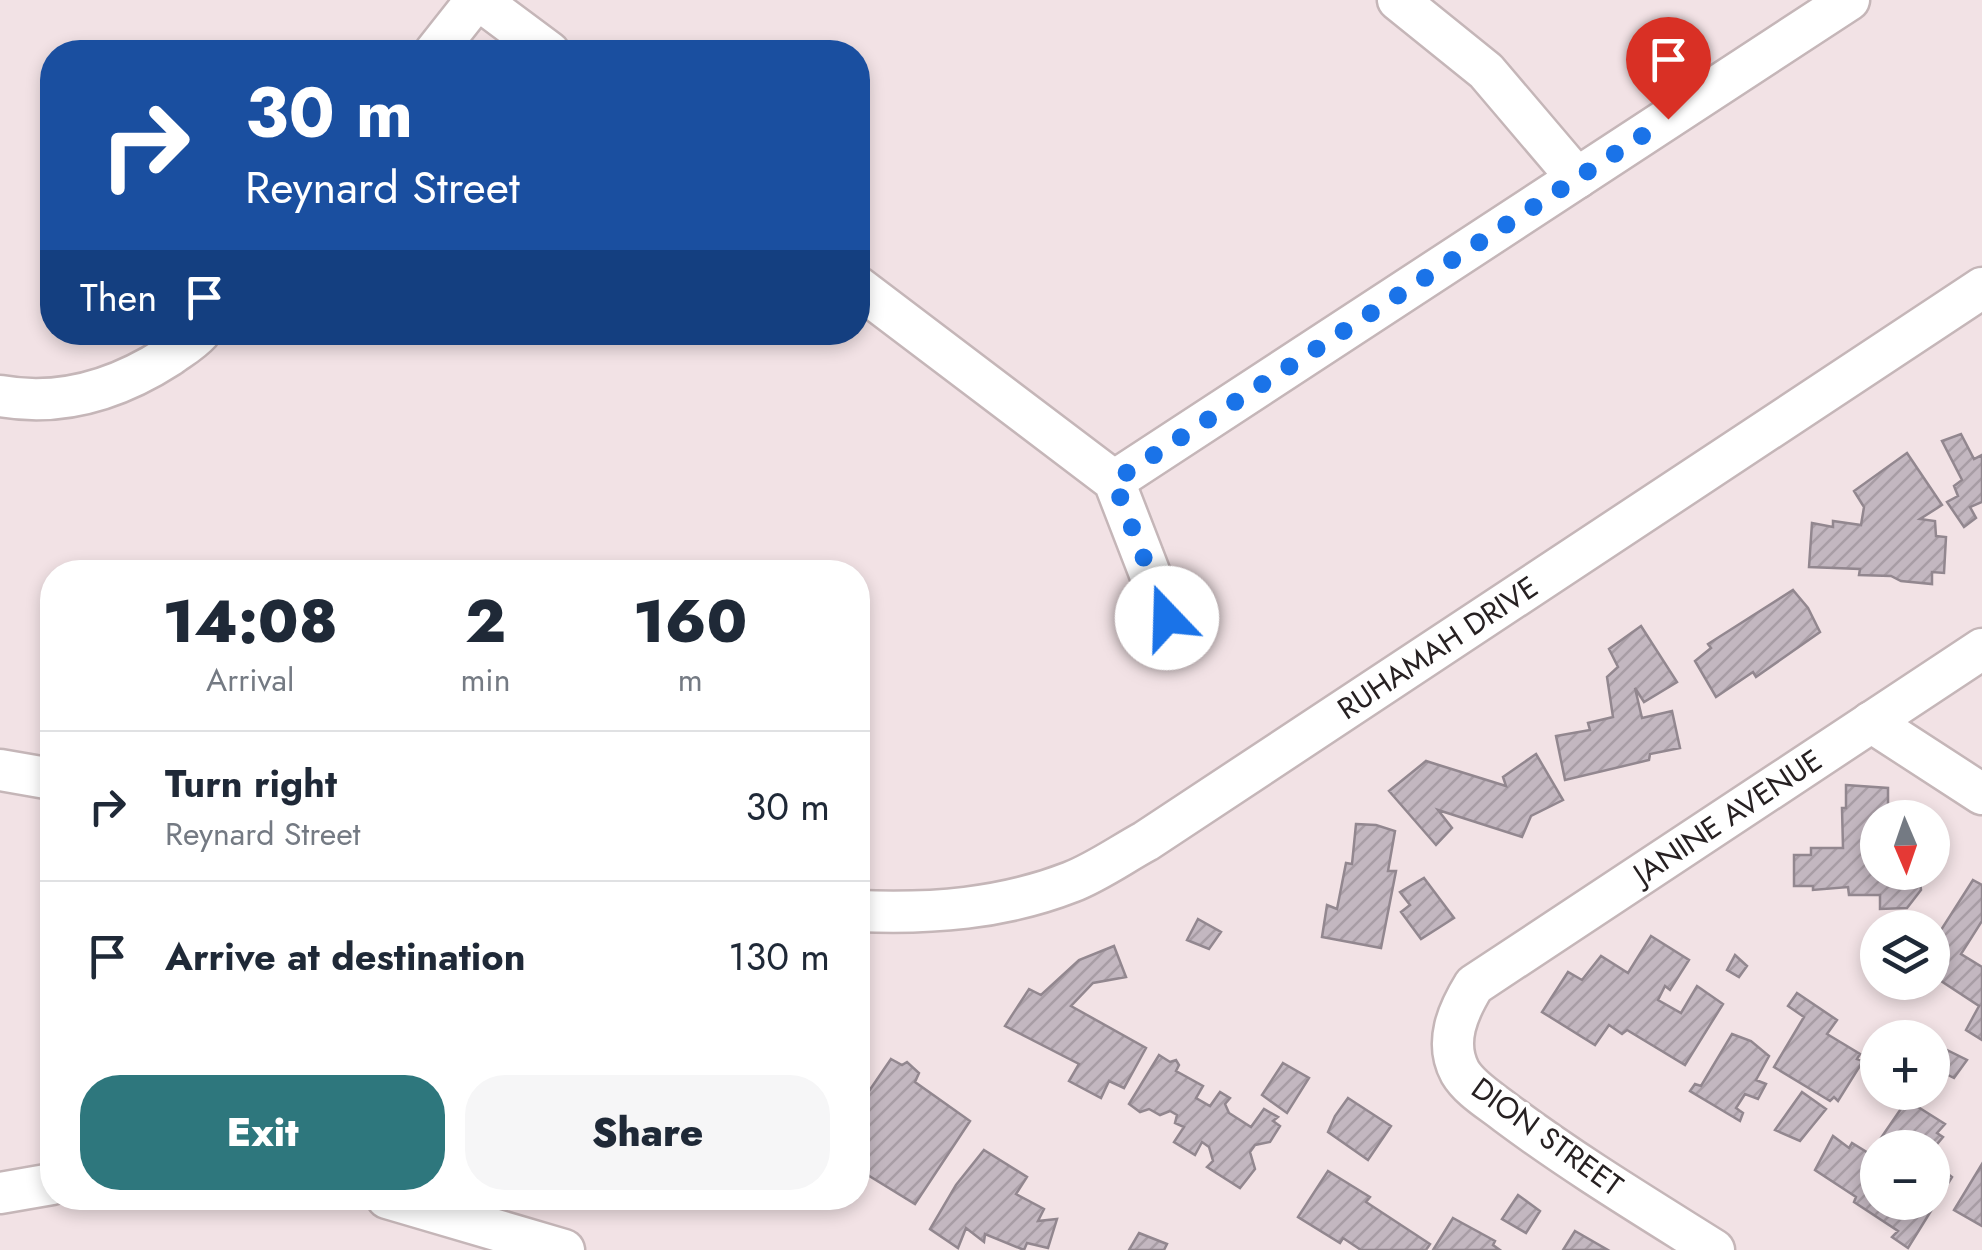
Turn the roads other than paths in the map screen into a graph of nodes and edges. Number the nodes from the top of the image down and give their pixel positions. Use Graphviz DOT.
graph roads {
  1 [pos="478,0"];
  2 [pos="1398,0"];
  3 [pos="1849,0"];
  4 [pos="446,40"];
  5 [pos="532,40"];
  6 [pos="1578,178"];
  7 [pos="1982,288"];
  8 [pos="870,295"];
  9 [pos="182,345"];
  10 [pos="0,396"];
  11 [pos="1114,481"];
  12 [pos="1167,618"];
  13 [pos="1982,649"];
  14 [pos="1871,722"];
  15 [pos="0,770"];
  16 [pos="40,777"];
  17 [pos="1982,794"];
  18 [pos="870,912"];
  19 [pos="1474,985"];
  20 [pos="40,1186"];
  21 [pos="0,1193"];
  22 [pos="429,1210"];
  23 [pos="564,1250"];
  24 [pos="1714,1250"];
  1 -- 4 [label="street"];
  1 -- 5 [label="street"];
  2 -- 6 [label="street"];
  3 -- 6 [label="street"];
  6 -- 11 [label="street"];
  7 -- 18 [label="street, RUHAMAH DRIVE"];
  8 -- 11 [label="street"];
  9 -- 10 [label="street"];
  11 -- 12 [label="street"];
  13 -- 14 [label="street, JANINE AVENUE"];
  14 -- 17 [label="street"];
  14 -- 19 [label="street, JANINE AVENUE"];
  15 -- 16 [label="street"];
  19 -- 24 [label="street, DION STREET"];
  20 -- 21 [label="street"];
  22 -- 23 [label="street"];
}
